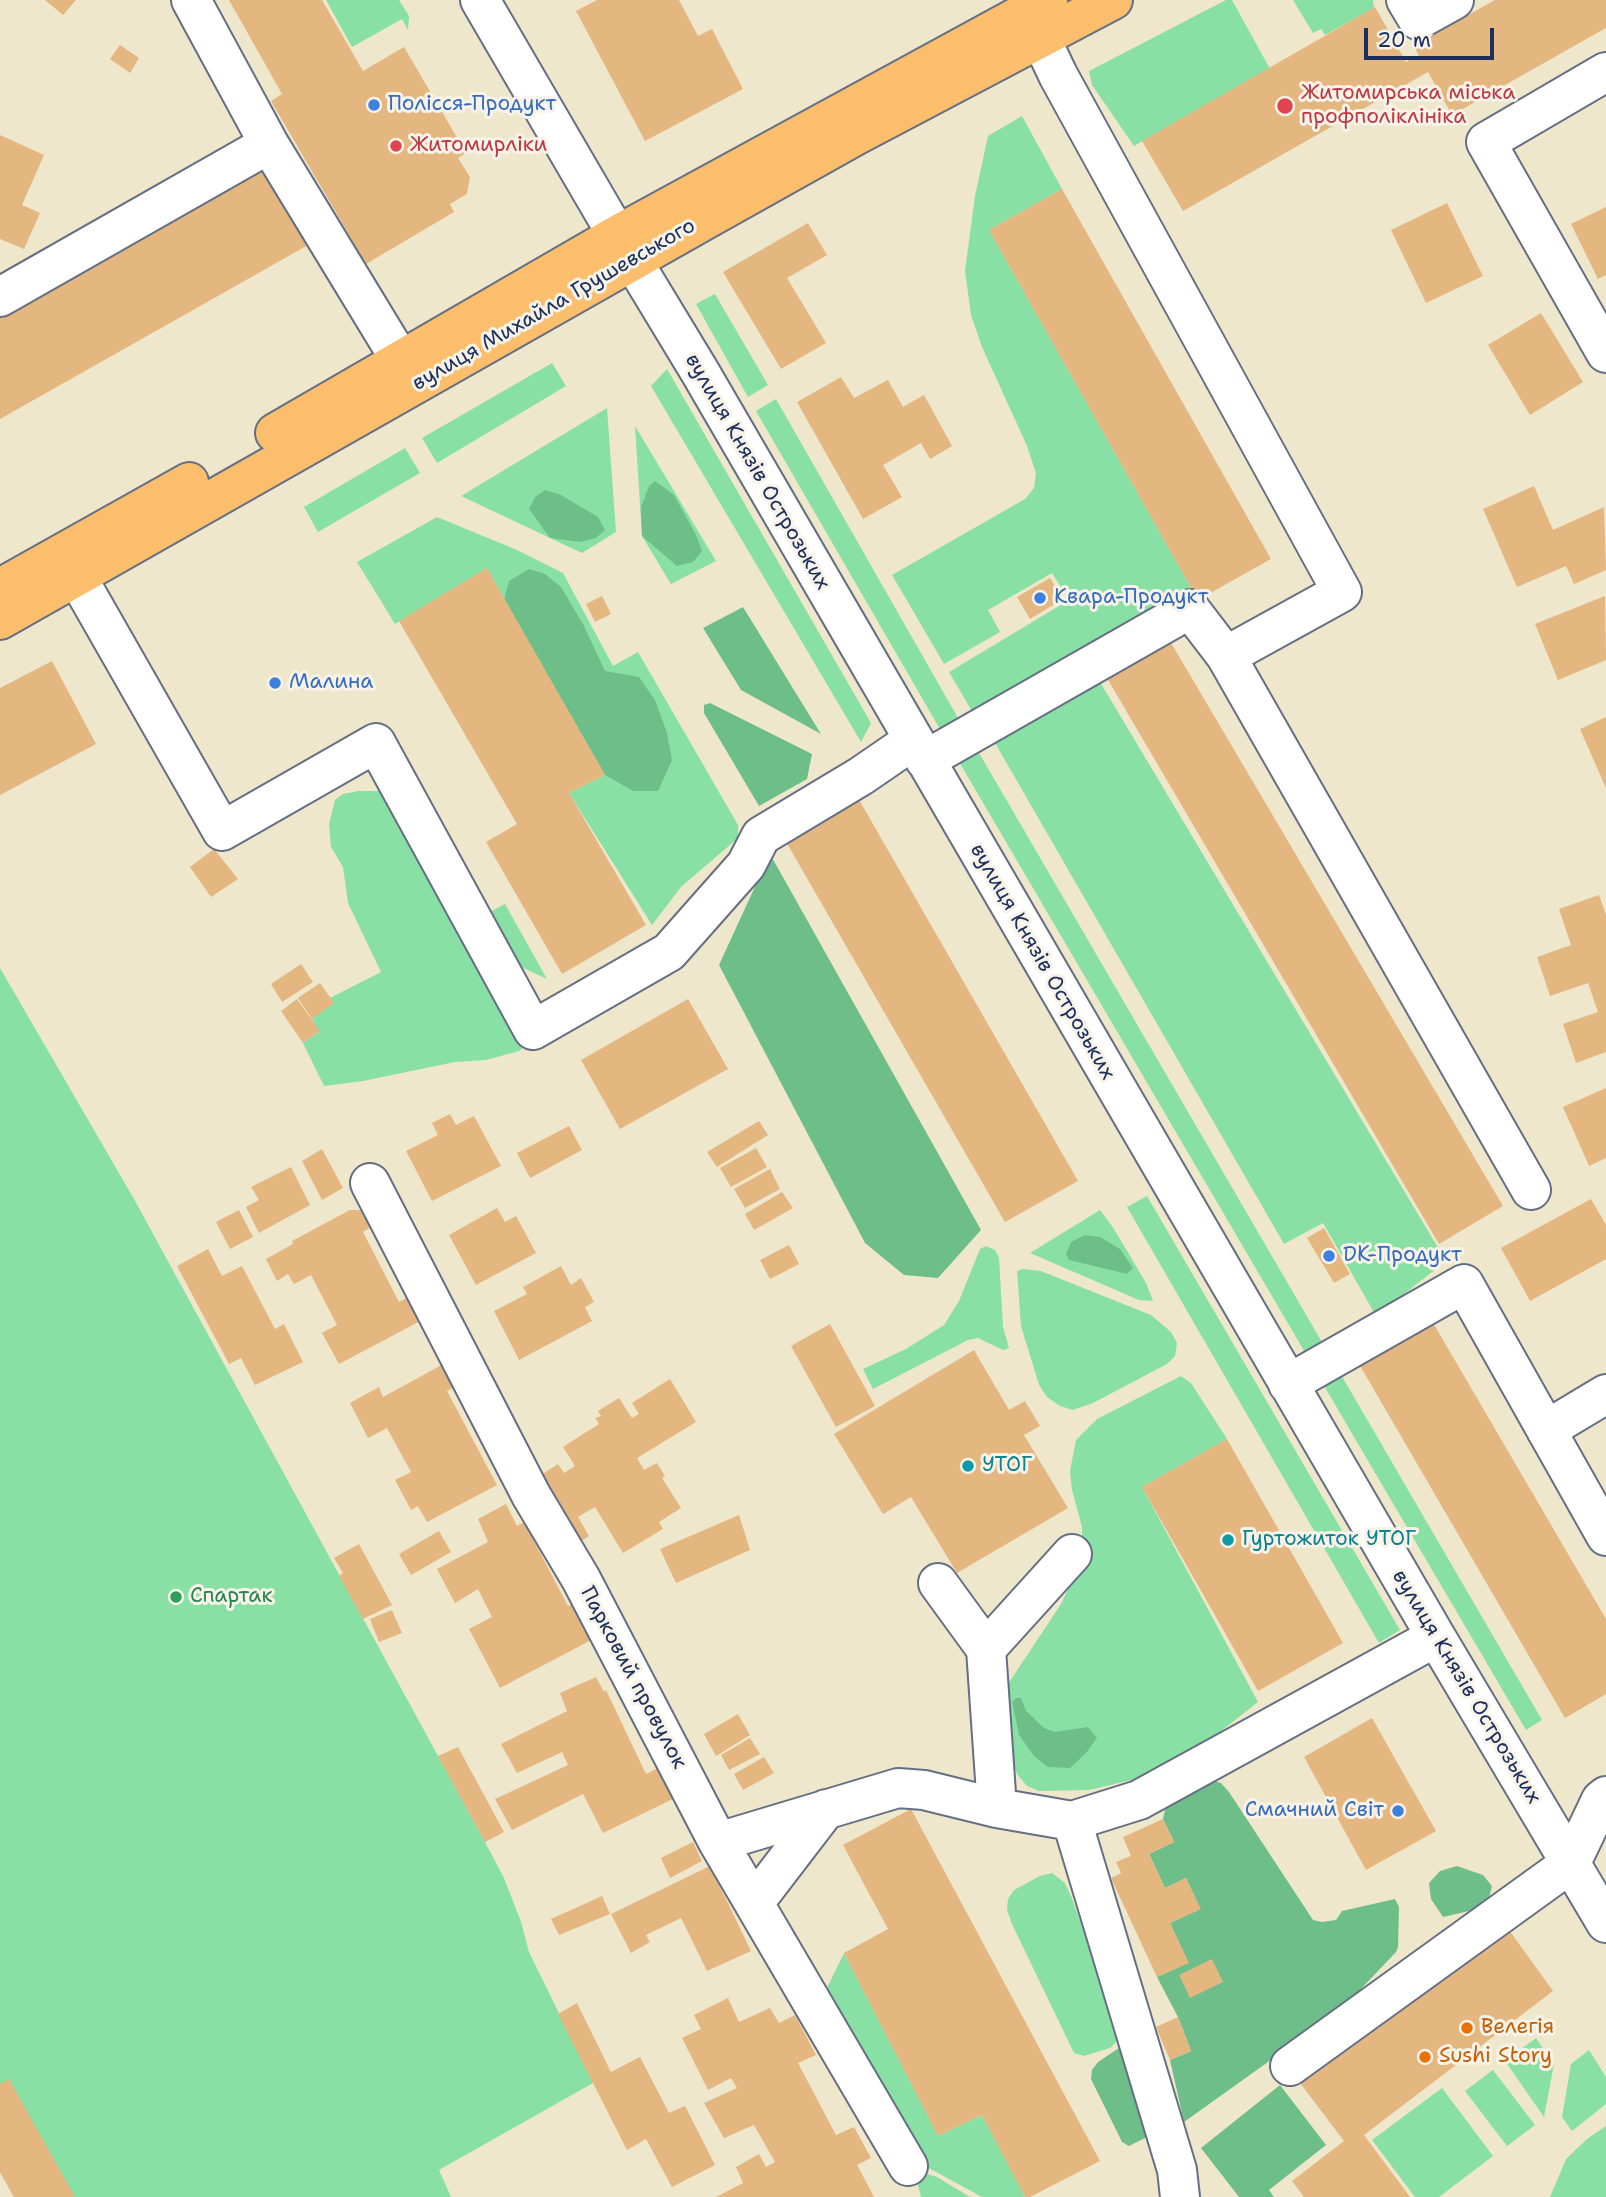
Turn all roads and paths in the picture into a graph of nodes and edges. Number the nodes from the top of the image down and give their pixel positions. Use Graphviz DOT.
graph roads {
  1 [pos="191,0"];
  2 [pos="480,0"];
  3 [pos="1048,0"];
  4 [pos="1113,0"];
  5 [pos="1406,0"];
  6 [pos="1454,0"];
  7 [pos="1041,39"];
  8 [pos="1606,72"];
  9 [pos="270,144"];
  10 [pos="624,248"];
  11 [pos="4,290"];
  12 [pos="1606,353"];
  13 [pos="408,372"];
  14 [pos="77,576"];
  15 [pos="0,588"];
  16 [pos="0,620"];
  17 [pos="1226,656"];
  18 [pos="919,751"];
  19 [pos="370,1183"];
  20 [pos="1531,1190"];
  21 [pos="1288,1384"];
  22 [pos="1606,1394"];
  23 [pos="1546,1430"];
  24 [pos="1606,1536"];
  25 [pos="1072,1554"];
  26 [pos="938,1583"];
  27 [pos="1436,1637"];
  28 [pos="986,1649"];
  29 [pos="1606,1796"];
  30 [pos="997,1808"];
  31 [pos="827,1809"];
  32 [pos="1072,1821"];
  33 [pos="718,1842"];
  34 [pos="1571,1863"];
  35 [pos="754,1903"];
  36 [pos="1606,1923"];
  37 [pos="1290,2066"];
  38 [pos="908,2166"];
  39 [pos="1180,2197"];
  1 -- 9 [label="street"];
  2 -- 10 [label="street, вулиця Князів Острозьких"];
  3 -- 10 [label="main road, вулиця Михайла Грушевського"];
  4 -- 7 [label="main road, вулиця Михайла Грушевського"];
  5 -- 6 [label="street"];
  7 -- 10 [label="main road, вулиця Михайла Грушевського"];
  7 -- 17 [label="street"];
  8 -- 12 [label="street"];
  9 -- 11 [label="street"];
  9 -- 13 [label="street"];
  10 -- 13 [label="main road, вулиця Михайла Грушевського"];
  10 -- 18 [label="street, вулиця Князів Острозьких"];
  13 -- 14 [label="main road, вулиця Михайла Грушевського"];
  13 -- 15 [label="main road, вулиця Михайла Грушевського"];
  14 -- 16 [label="main road, вулиця Михайла Грушевського"];
  14 -- 18 [label="street"];
  17 -- 18 [label="street"];
  17 -- 20 [label="street"];
  18 -- 21 [label="street, вулиця Князів Острозьких"];
  19 -- 33 [label="street, Парковий провулок"];
  21 -- 23 [label="street"];
  21 -- 27 [label="street, вулиця Князів Острозьких"];
  22 -- 23 [label="street"];
  23 -- 24 [label="street"];
  25 -- 28 [label="street"];
  26 -- 28 [label="street"];
  27 -- 32 [label="street"];
  27 -- 34 [label="street, вулиця Князів Острозьких"];
  28 -- 30 [label="street"];
  29 -- 34 [label="street"];
  30 -- 31 [label="street"];
  30 -- 32 [label="street"];
  31 -- 33 [label="street"];
  31 -- 35 [label="street"];
  32 -- 39 [label="street"];
  33 -- 35 [label="street, Парковий провулок"];
  34 -- 36 [label="street, вулиця Князів Острозьких"];
  34 -- 37 [label="street"];
  35 -- 38 [label="street, Парковий провулок"];
}
